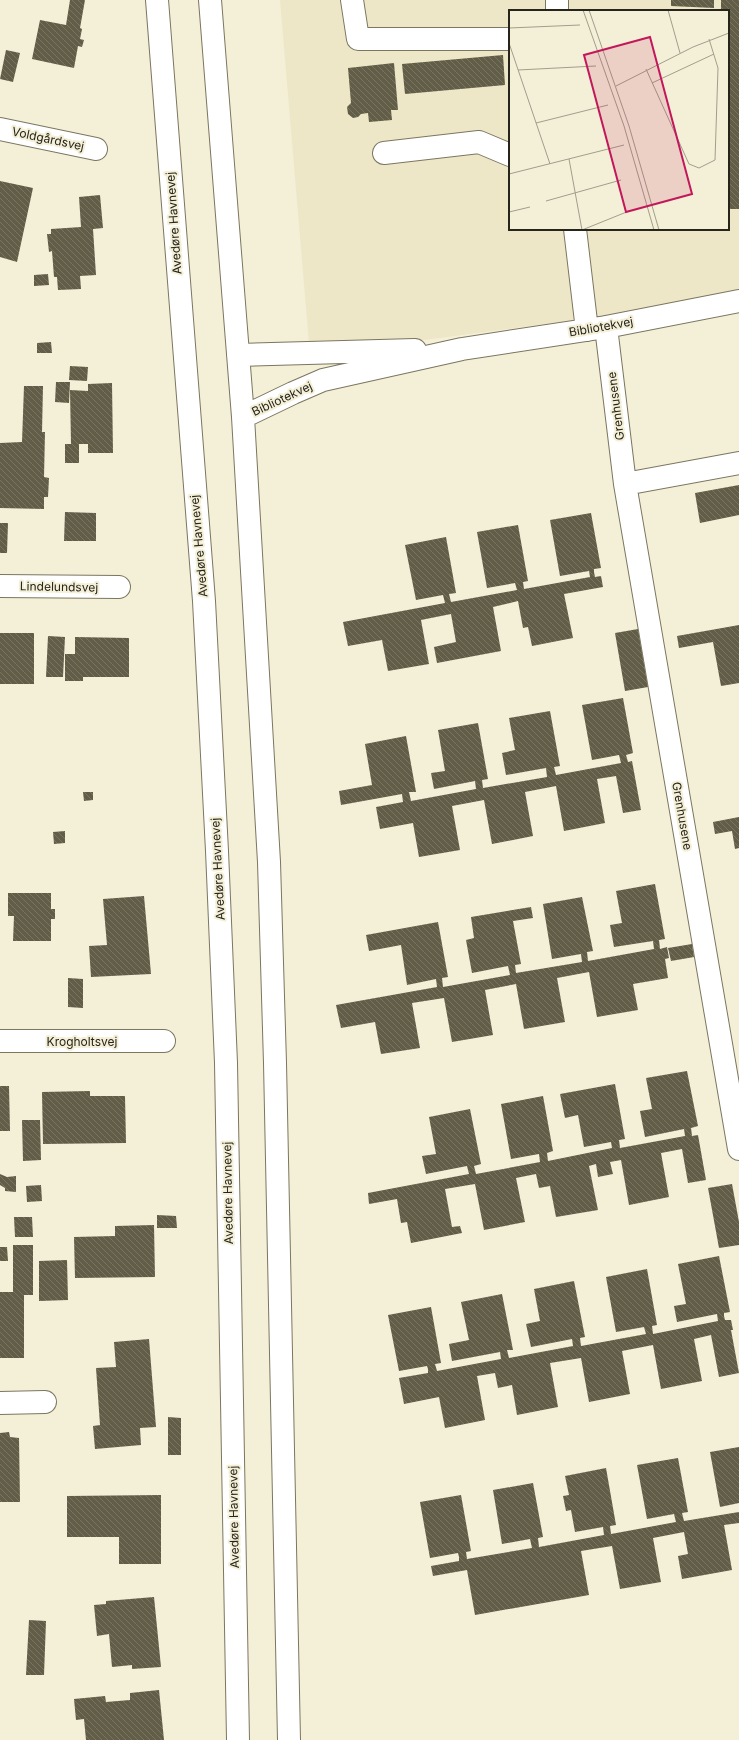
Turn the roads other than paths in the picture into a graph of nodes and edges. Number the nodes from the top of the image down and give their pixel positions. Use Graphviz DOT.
graph roads {
  1 [pos="157,0"];
  2 [pos="210,0"];
  3 [pos="352,0"];
  4 [pos="509,39"];
  5 [pos="0,129"];
  6 [pos="96,149"];
  7 [pos="384,152"];
  8 [pos="509,155"];
  9 [pos="575,230"];
  10 [pos="739,301"];
  11 [pos="597,329"];
  12 [pos="462,349"];
  13 [pos="238,355"];
  14 [pos="243,417"];
  15 [pos="739,464"];
  16 [pos="625,484"];
  17 [pos="0,586"];
  18 [pos="119,587"];
  19 [pos="0,1041"];
  20 [pos="164,1042"];
  21 [pos="739,1149"];
  22 [pos="45,1402"];
  23 [pos="0,1403"];
  24 [pos="238,1740"];
  25 [pos="290,1740"];
  1 -- 24 [label="street, Avedøre Havnevej"];
  2 -- 13 [label="street"];
  3 -- 4 [label="street"];
  5 -- 6 [label="street, Voldgårdsvej"];
  7 -- 8 [label="street"];
  9 -- 11 [label="street, Grenhusene"];
  10 -- 11 [label="street, Bibliotekvej"];
  11 -- 12 [label="street, Bibliotekvej"];
  11 -- 16 [label="street, Grenhusene"];
  12 -- 13 [label="street, Bibliotekvej"];
  12 -- 14 [label="street, Bibliotekvej"];
  13 -- 14 [label="street"];
  14 -- 25 [label="street"];
  15 -- 16 [label="street"];
  16 -- 21 [label="street, Grenhusene"];
  17 -- 18 [label="street, Lindelundsvej"];
  19 -- 20 [label="street, Krogholtsvej"];
  22 -- 23 [label="street"];
}
